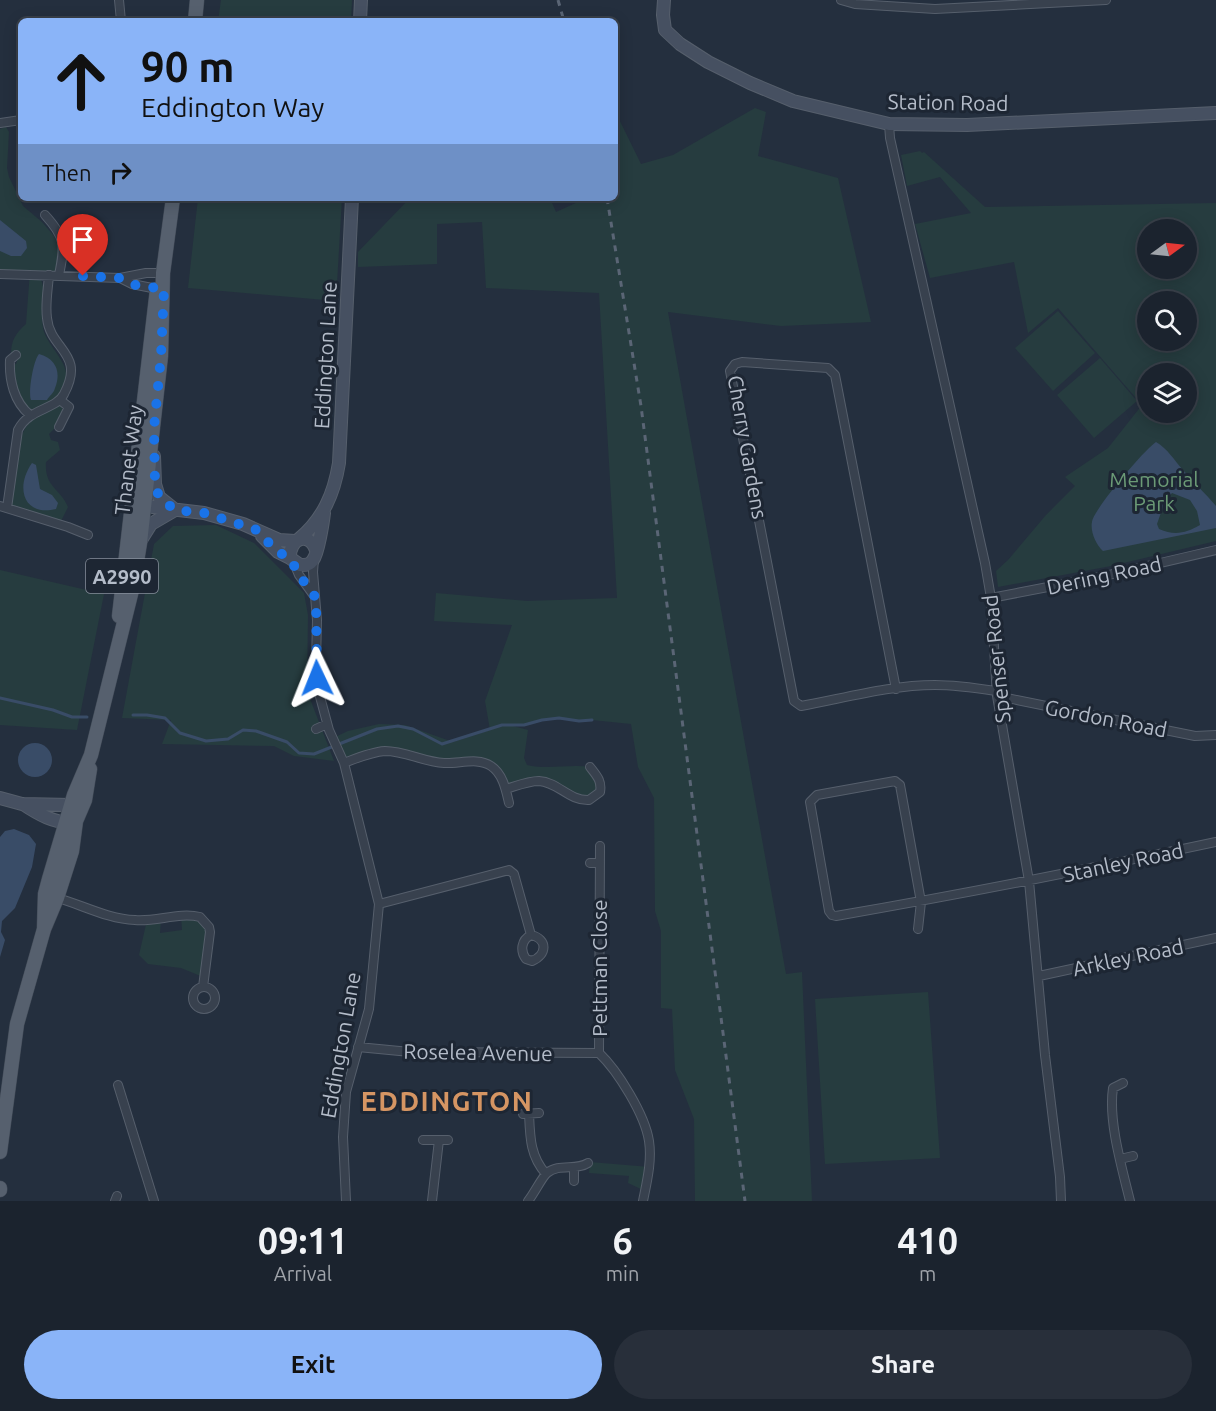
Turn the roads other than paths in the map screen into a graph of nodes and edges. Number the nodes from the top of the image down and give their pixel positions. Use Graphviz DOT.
graph roads {
  1 [pos="119,0"];
  2 [pos="197,0"];
  3 [pos="362,0"];
  4 [pos="664,0"];
  5 [pos="841,0"];
  6 [pos="1106,0"];
  7 [pos="121,18"];
  8 [pos="195,18"];
  9 [pos="360,18"];
  10 [pos="1216,113"];
  11 [pos="18,120"];
  12 [pos="0,123"];
  13 [pos="889,124"];
  14 [pos="173,201"];
  15 [pos="352,201"];
  16 [pos="45,215"];
  17 [pos="163,273"];
  18 [pos="0,274"];
  19 [pos="49,275"];
  20 [pos="59,275"];
  21 [pos="120,278"];
  22 [pos="160,289"];
  23 [pos="16,355"];
  24 [pos="60,400"];
  25 [pos="30,415"];
  26 [pos="59,428"];
  27 [pos="154,428"];
  28 [pos="138,505"];
  29 [pos="4,507"];
  30 [pos="175,510"];
  31 [pos="324,512"];
  32 [pos="255,529"];
  33 [pos="88,535"];
  34 [pos="297,540"];
  35 [pos="140,543"];
  36 [pos="1216,550"];
  37 [pos="315,554"];
  38 [pos="291,559"];
  39 [pos="316,598"];
  40 [pos="991,598"];
  41 [pos="117,649"];
  42 [pos="896,689"];
  43 [pos="996,694"];
  44 [pos="327,724"];
  45 [pos="316,729"];
  46 [pos="1216,735"];
  47 [pos="344,763"];
  48 [pos="590,767"];
  49 [pos="506,789"];
  50 [pos="0,798"];
  51 [pos="509,803"];
  52 [pos="22,804"];
  53 [pos="73,816"];
  54 [pos="1216,842"];
  55 [pos="600,846"];
  56 [pos="1029,882"];
  57 [pos="51,896"];
  58 [pos="921,902"];
  59 [pos="379,904"];
  60 [pos="918,929"];
  61 [pos="531,935"];
  62 [pos="1216,938"];
  63 [pos="1039,976"];
  64 [pos="203,987"];
  65 [pos="358,1047"];
  66 [pos="599,1053"];
  67 [pos="1123,1083"];
  68 [pos="118,1085"];
  69 [pos="531,1113"];
  70 [pos="423,1140"];
  71 [pos="0,1152"];
  72 [pos="1133,1156"];
  73 [pos="1120,1159"];
  74 [pos="588,1163"];
  75 [pos="574,1168"];
  76 [pos="546,1174"];
  77 [pos="574,1181"];
  78 [pos="153,1201"];
  79 [pos="346,1201"];
  80 [pos="432,1201"];
  81 [pos="528,1201"];
  82 [pos="643,1201"];
  83 [pos="1061,1201"];
  84 [pos="1130,1201"];
  1 -- 7 [label="street"];
  2 -- 8 [label="main road"];
  3 -- 9 [label="street"];
  4 -- 13 [label="street, Station Road"];
  5 -- 6 [label="street"];
  10 -- 13 [label="street, Station Road"];
  11 -- 12 [label="street"];
  13 -- 40 [label="street, Spenser Road"];
  14 -- 17 [label="main road, Thanet Way / A2990"];
  15 -- 31 [label="street, Eddington Lane"];
  16 -- 20 [label="street"];
  17 -- 21 [label="street"];
  17 -- 22 [label="main road, Thanet Way / A2990"];
  18 -- 19 [label="street"];
  19 -- 20 [label="street"];
  19 -- 24 [label="street"];
  20 -- 21 [label="street"];
  21 -- 22 [label="street"];
  22 -- 27 [label="main road, Thanet Way / A2990"];
  22 -- 28 [label="main road, Thanet Way / A2990"];
  23 -- 25 [label="street"];
  24 -- 25 [label="street"];
  24 -- 26 [label="street"];
  25 -- 29 [label="street"];
  27 -- 28 [label="main road, Thanet Way / A2990"];
  27 -- 30 [label="street"];
  28 -- 30 [label="street"];
  28 -- 35 [label="main road, Thanet Way / A2990"];
  28 -- 41 [label="main road, Thanet Way / A2990"];
  29 -- 33 [label="street"];
  30 -- 32 [label="street"];
  30 -- 35 [label="street"];
  31 -- 34 [label="street, Eddington Lane"];
  31 -- 37 [label="street, Eddington Lane"];
  32 -- 34 [label="street"];
  32 -- 38 [label="street"];
  34 -- 37 [label="street"];
  34 -- 38 [label="street"];
  35 -- 41 [label="main road, Thanet Way / A2990"];
  36 -- 40 [label="street, Dering Road"];
  37 -- 38 [label="street"];
  37 -- 39 [label="street, Eddington Lane"];
  38 -- 39 [label="street"];
  39 -- 44 [label="street, Eddington Lane"];
  40 -- 43 [label="street, Spenser Road"];
  41 -- 53 [label="main road, Thanet Way / A2990"];
  42 -- 42 [label="street, Cherry Gardens"];
  42 -- 43 [label="street, Cherry Gardens"];
  43 -- 46 [label="street, Gordon Road"];
  43 -- 56 [label="street, Spenser Road"];
  44 -- 45 [label="street"];
  44 -- 47 [label="street, Eddington Lane"];
  47 -- 49 [label="street"];
  47 -- 59 [label="street, Eddington Lane"];
  48 -- 49 [label="street"];
  49 -- 51 [label="street"];
  50 -- 52 [label="street"];
  52 -- 53 [label="street"];
  52 -- 53 [label="street"];
  53 -- 57 [label="main road, Thanet Way / A2990"];
  54 -- 56 [label="street, Stanley Road"];
  55 -- 66 [label="street, Pettman Close"];
  56 -- 58 [label="street, Stanley Road"];
  56 -- 63 [label="street, Spenser Road"];
  57 -- 64 [label="street"];
  57 -- 71 [label="main road, Thanet Way / A2990"];
  58 -- 58 [label="street"];
  58 -- 60 [label="street"];
  59 -- 61 [label="street"];
  59 -- 65 [label="street, Eddington Lane"];
  62 -- 63 [label="street, Arkley Road"];
  63 -- 83 [label="street, Spenser Road"];
  65 -- 66 [label="street, Roselea Avenue"];
  65 -- 79 [label="street, Eddington Lane"];
  66 -- 82 [label="street, Pettman Close"];
  67 -- 73 [label="street"];
  68 -- 78 [label="street"];
  69 -- 76 [label="street"];
  70 -- 80 [label="street"];
  72 -- 73 [label="street"];
  73 -- 84 [label="street"];
  74 -- 75 [label="street"];
  75 -- 76 [label="street"];
  75 -- 77 [label="street"];
  76 -- 81 [label="street"];
}
